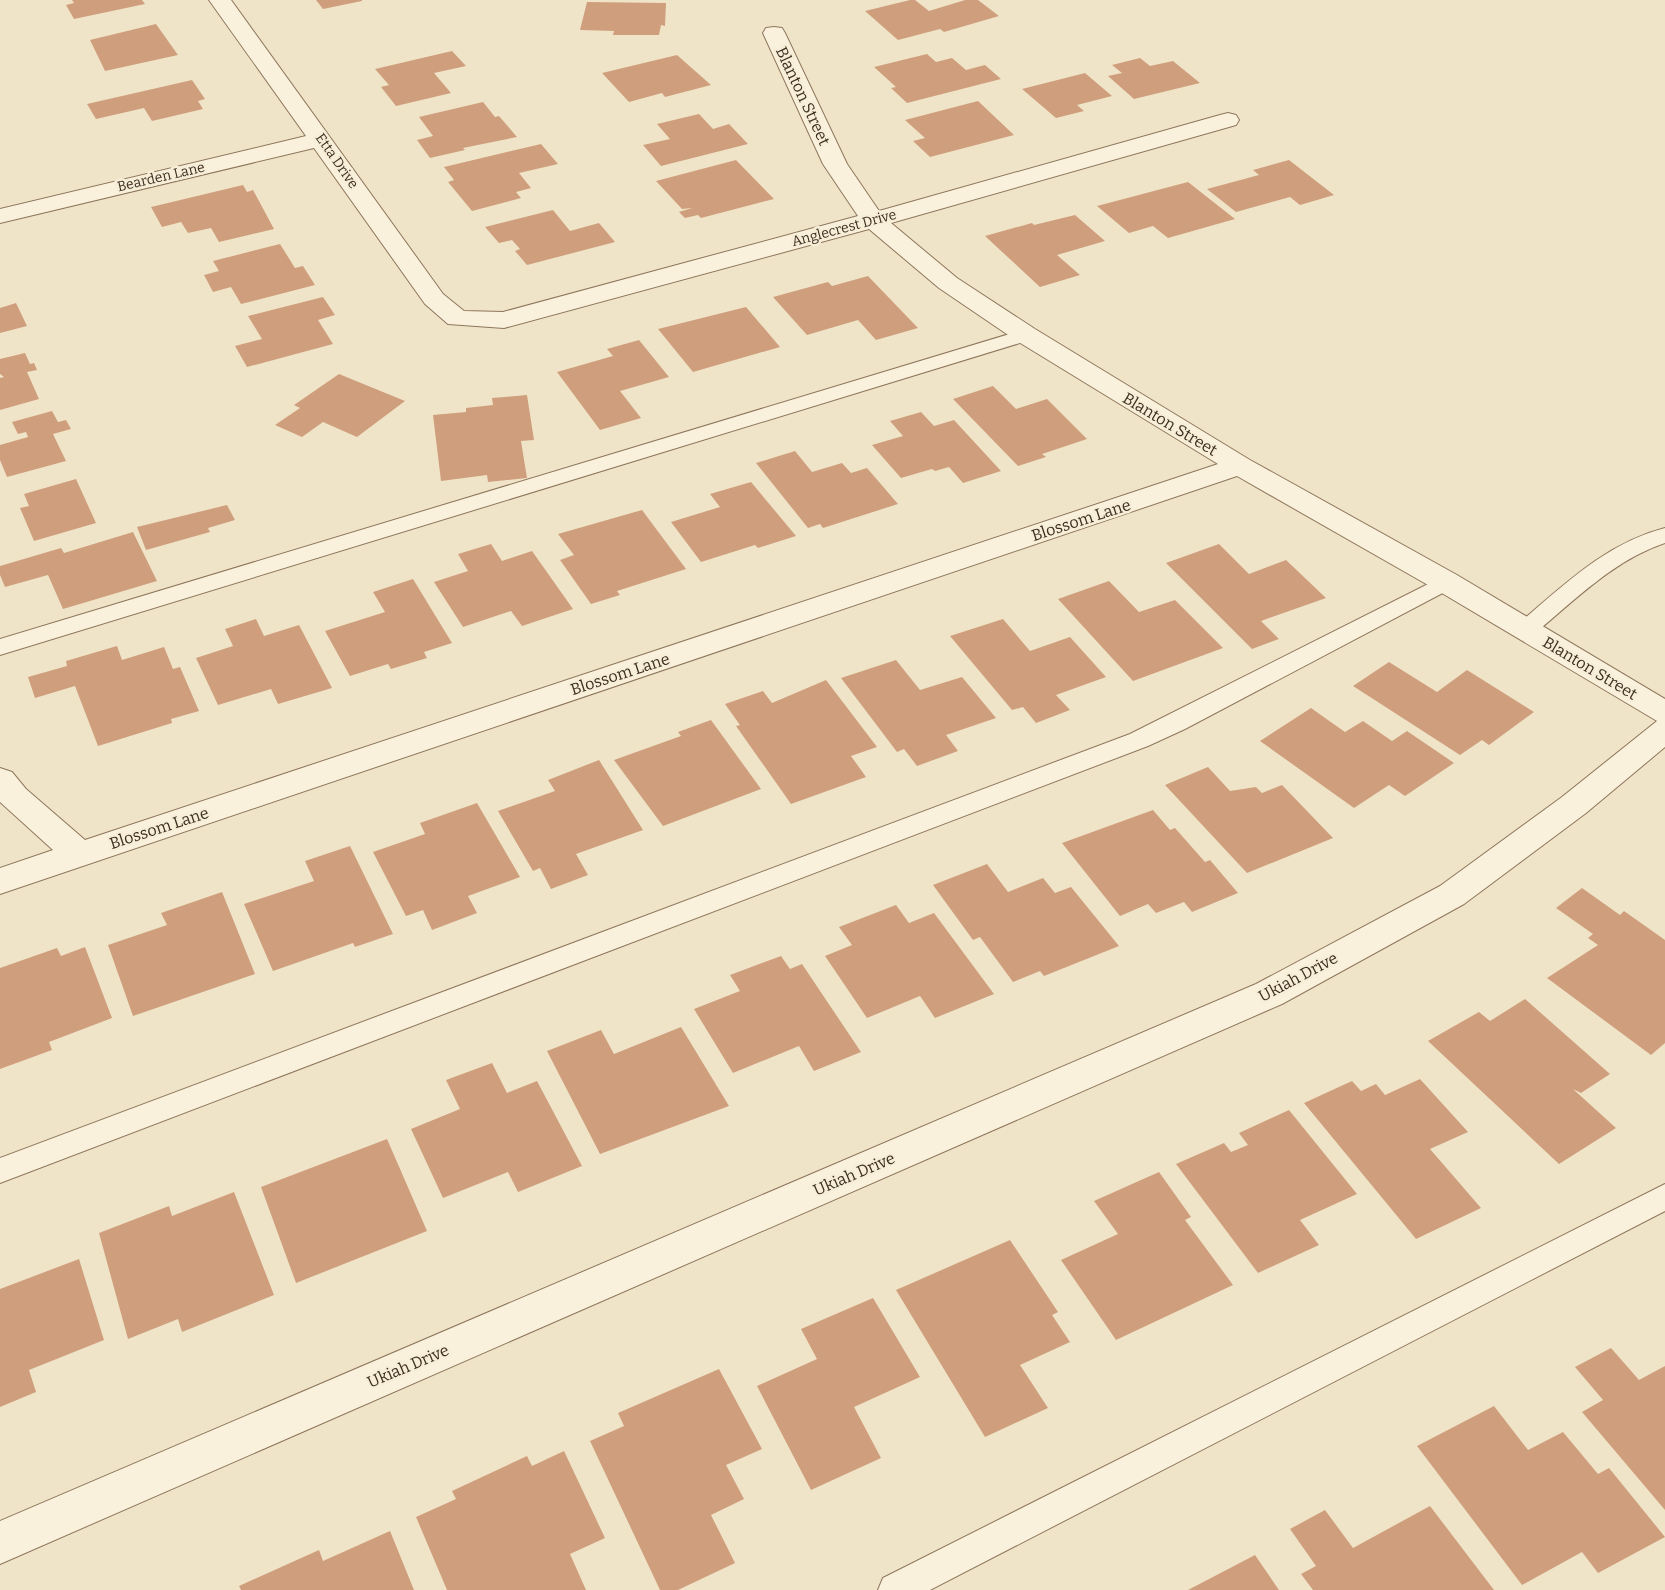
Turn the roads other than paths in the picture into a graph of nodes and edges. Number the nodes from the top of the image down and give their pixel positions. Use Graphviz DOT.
graph roads {
  1 [pos="220,0"];
  2 [pos="774,33"];
  3 [pos="1228,120"];
  4 [pos="321,139"];
  5 [pos="0,216"];
  6 [pos="873,220"];
  7 [pos="457,319"];
  8 [pos="1026,335"];
  9 [pos="1240,466"];
  10 [pos="1665,535"];
  11 [pos="1446,582"];
  12 [pos="1526,629"];
  13 [pos="0,647"];
  14 [pos="1665,713"];
  15 [pos="1665,730"];
  16 [pos="0,780"];
  17 [pos="79,854"];
  18 [pos="0,881"];
  19 [pos="0,1171"];
  20 [pos="1665,1197"];
  21 [pos="0,1543"];
  22 [pos="895,1590"];
  1 -- 4 [label="street, Etta Drive"];
  2 -- 6 [label="street, Blanton Street"];
  3 -- 6 [label="street, Anglecrest Drive"];
  4 -- 5 [label="street, Bearden Lane"];
  4 -- 7 [label="street, Etta Drive"];
  6 -- 7 [label="street, Anglecrest Drive"];
  6 -- 8 [label="street, Blanton Street"];
  8 -- 9 [label="street, Blanton Street"];
  8 -- 13 [label="lane"];
  9 -- 11 [label="street, Blanton Street"];
  9 -- 17 [label="street, Blossom Lane"];
  10 -- 12 [label="lane"];
  11 -- 12 [label="street, Blanton Street"];
  11 -- 19 [label="lane"];
  12 -- 14 [label="street, Blanton Street"];
  15 -- 21 [label="street, Ukiah Drive"];
  16 -- 17 [label="street"];
  17 -- 18 [label="street, Blossom Lane"];
  20 -- 22 [label="lane"];
}
